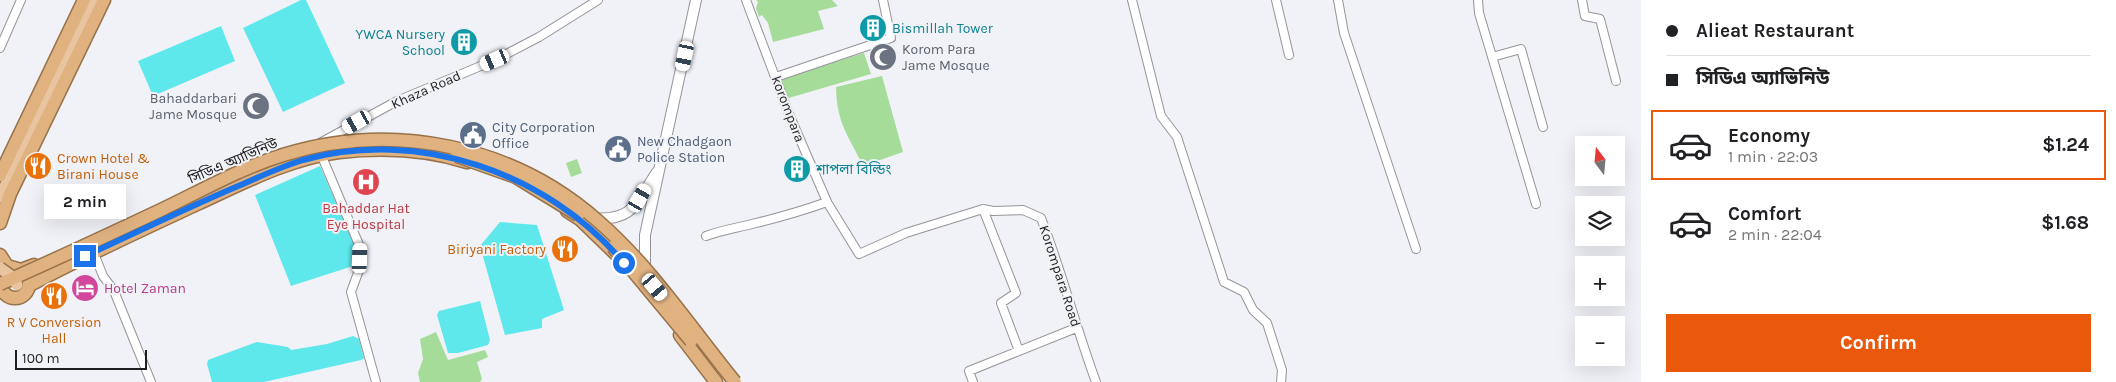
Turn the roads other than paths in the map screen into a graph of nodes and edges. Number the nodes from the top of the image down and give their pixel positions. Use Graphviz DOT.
graph roads {
  1 [pos="21,0"];
  2 [pos="84,0"];
  3 [pos="92,0"];
  4 [pos="99,0"];
  5 [pos="104,0"];
  6 [pos="598,0"];
  7 [pos="696,0"];
  8 [pos="746,0"];
  9 [pos="884,0"];
  10 [pos="1132,0"];
  11 [pos="1276,0"];
  12 [pos="1338,0"];
  13 [pos="1478,0"];
  14 [pos="1582,0"];
  15 [pos="0,48"];
  16 [pos="1288,55"];
  17 [pos="1492,56"];
  18 [pos="776,77"];
  19 [pos="1616,81"];
  20 [pos="1543,127"];
  21 [pos="319,150"];
  22 [pos="662,165"];
  23 [pos="0,175"];
  24 [pos="0,198"];
  25 [pos="827,202"];
  26 [pos="1536,204"];
  27 [pos="983,209"];
  28 [pos="0,211"];
  29 [pos="835,216"];
  30 [pos="587,217"];
  31 [pos="0,223"];
  32 [pos="706,236"];
  33 [pos="91,247"];
  34 [pos="1416,249"];
  35 [pos="0,255"];
  36 [pos="646,277"];
  37 [pos="10,279"];
  38 [pos="3,298"];
  39 [pos="1076,328"];
  40 [pos="1019,351"];
  41 [pos="151,382"];
  42 [pos="376,382"];
  43 [pos="716,382"];
  44 [pos="724,382"];
  45 [pos="735,382"];
  46 [pos="740,382"];
  47 [pos="973,382"];
  48 [pos="1096,382"];
  49 [pos="1281,382"];
  1 -- 15 [label="street"];
  2 -- 23 [label="highway"];
  3 -- 24 [label="main road"];
  4 -- 28 [label="main road"];
  5 -- 31 [label="highway"];
  6 -- 21 [label="street, Khaza Road"];
  7 -- 22 [label="main road"];
  8 -- 18 [label="street, korompara"];
  9 -- 18 [label="street"];
  10 -- 49 [label="street"];
  11 -- 16 [label="street"];
  12 -- 34 [label="street"];
  13 -- 17 [label="street"];
  14 -- 19 [label="street"];
  17 -- 20 [label="street"];
  17 -- 26 [label="street"];
  18 -- 25 [label="street, korompara"];
  21 -- 30 [label="highway, সিডিএ অ্যাভিনিউ"];
  21 -- 33 [label="highway, সিডিএ অ্যাভিনিউ"];
  21 -- 42 [label="street"];
  21 -- 43 [label="highway, সিডিএ অ্যাভিনিউ"];
  22 -- 30 [label="main road"];
  22 -- 36 [label="main road"];
  25 -- 27 [label="street, Korompara Road"];
  25 -- 29 [label="street, korompara"];
  25 -- 32 [label="street"];
  27 -- 39 [label="street, Korompara Road"];
  27 -- 40 [label="street"];
  30 -- 36 [label="highway, সিডিএ অ্যাভিনিউ"];
  33 -- 37 [label="highway, সিডিএ অ্যাভিনিউ"];
  33 -- 37 [label="highway, সিডিএ অ্যাভিনিউ"];
  33 -- 41 [label="street"];
  35 -- 37 [label="highway"];
  36 -- 46 [label="highway, সিডিএ অ্যাভিনিউ"];
  37 -- 38 [label="highway"];
  37 -- 44 [label="highway, bridge"];
  37 -- 45 [label="highway, bridge"];
  39 -- 40 [label="street"];
  39 -- 48 [label="street, Korompara Road"];
  40 -- 47 [label="street"];
}
